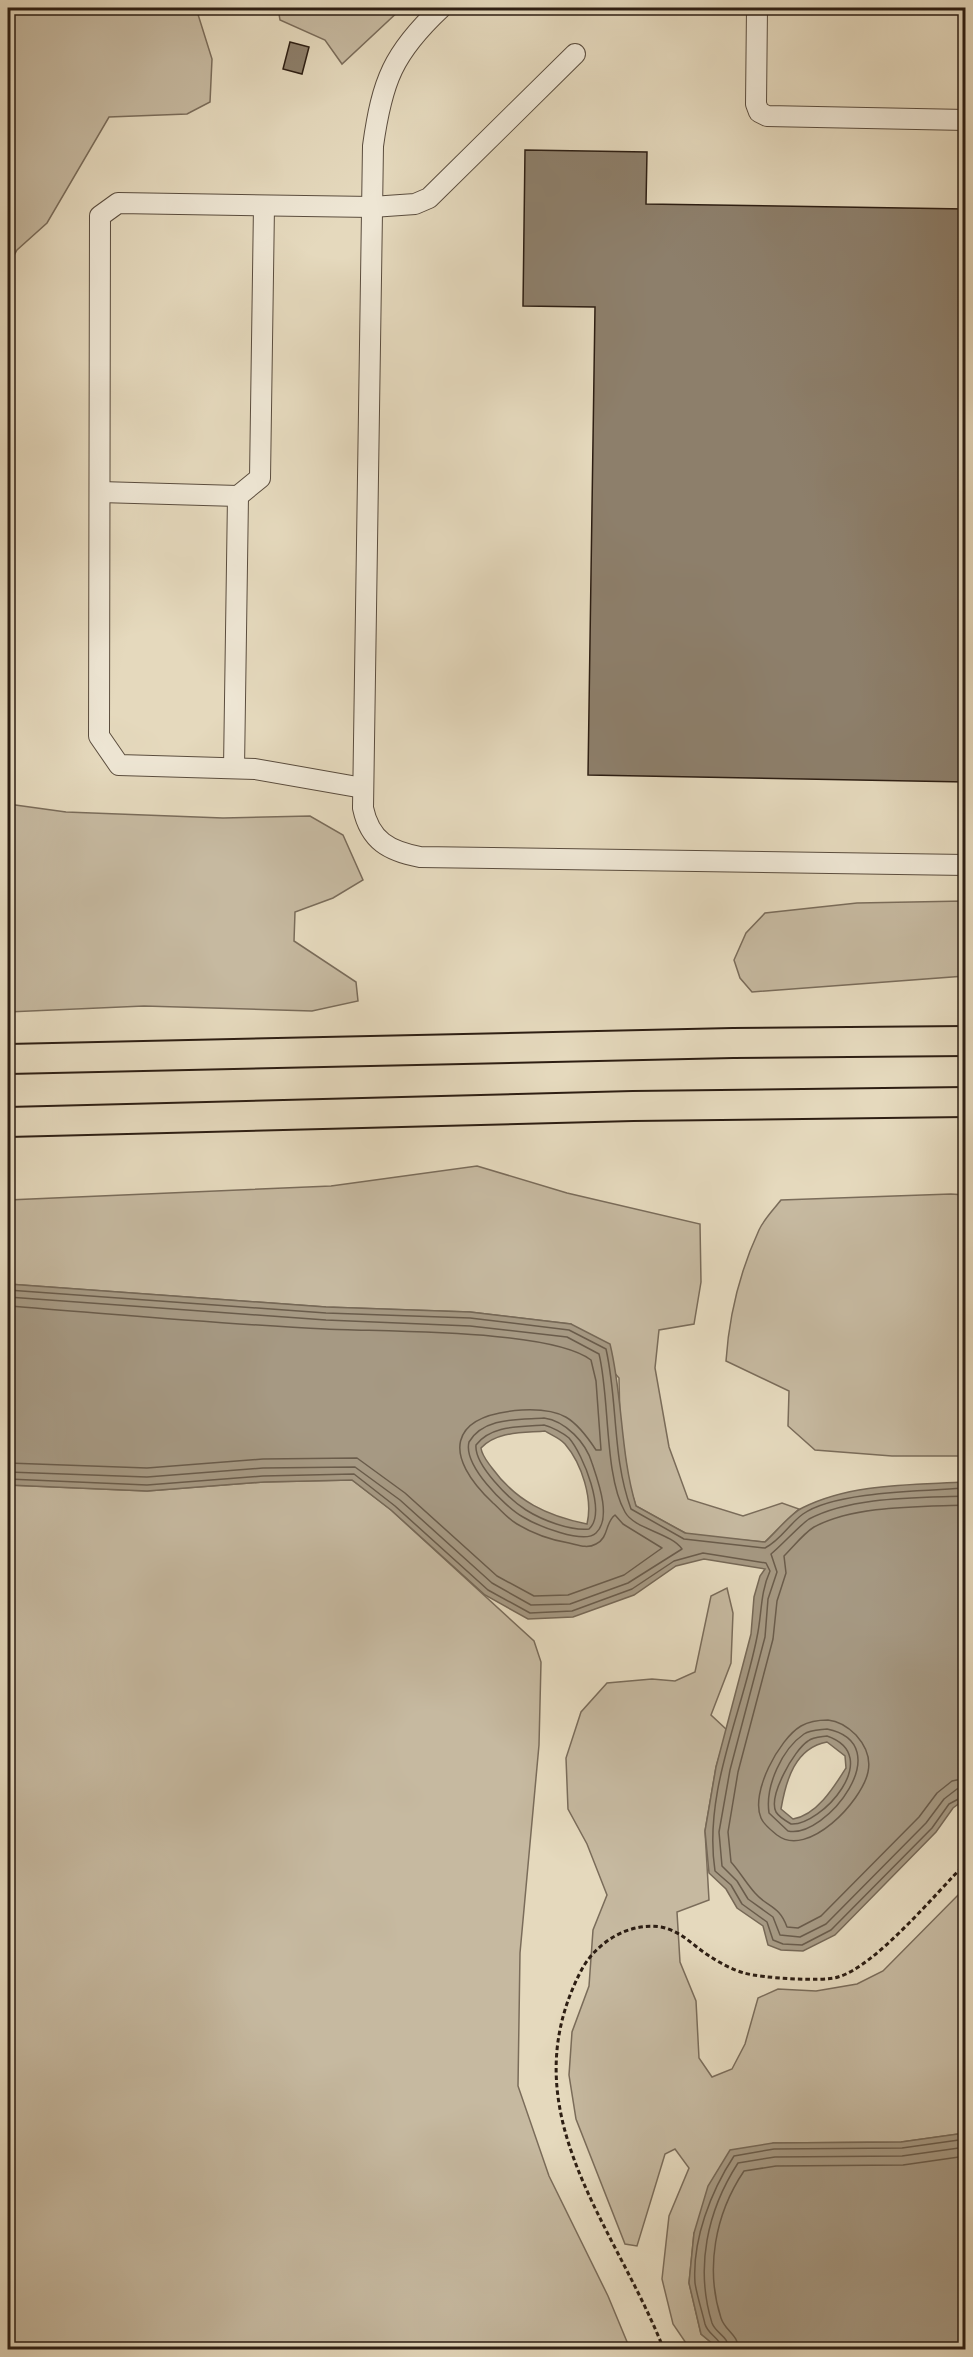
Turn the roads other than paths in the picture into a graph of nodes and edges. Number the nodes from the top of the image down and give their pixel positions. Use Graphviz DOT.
graph roads {
  1 [pos="441,8"];
  2 [pos="757,8"];
  3 [pos="575,54"];
  4 [pos="966,120"];
  5 [pos="264,206"];
  6 [pos="372,207"];
  7 [pos="99,492"];
  8 [pos="238,496"];
  9 [pos="234,768"];
  10 [pos="363,788"];
  11 [pos="966,865"];
  12 [pos="966,1041"];
  13 [pos="8,1059"];
  14 [pos="966,1102"];
  15 [pos="8,1122"];
  1 -- 6 [label="lane"];
  2 -- 4 [label="lane"];
  3 -- 6 [label="lane"];
  5 -- 6 [label="lane"];
  5 -- 7 [label="lane"];
  5 -- 8 [label="lane"];
  6 -- 10 [label="lane"];
  7 -- 8 [label="lane"];
  7 -- 9 [label="lane"];
  8 -- 9 [label="lane"];
  9 -- 10 [label="lane"];
  10 -- 11 [label="lane"];
  12 -- 13 [label="highway"];
  14 -- 15 [label="highway"];
}
